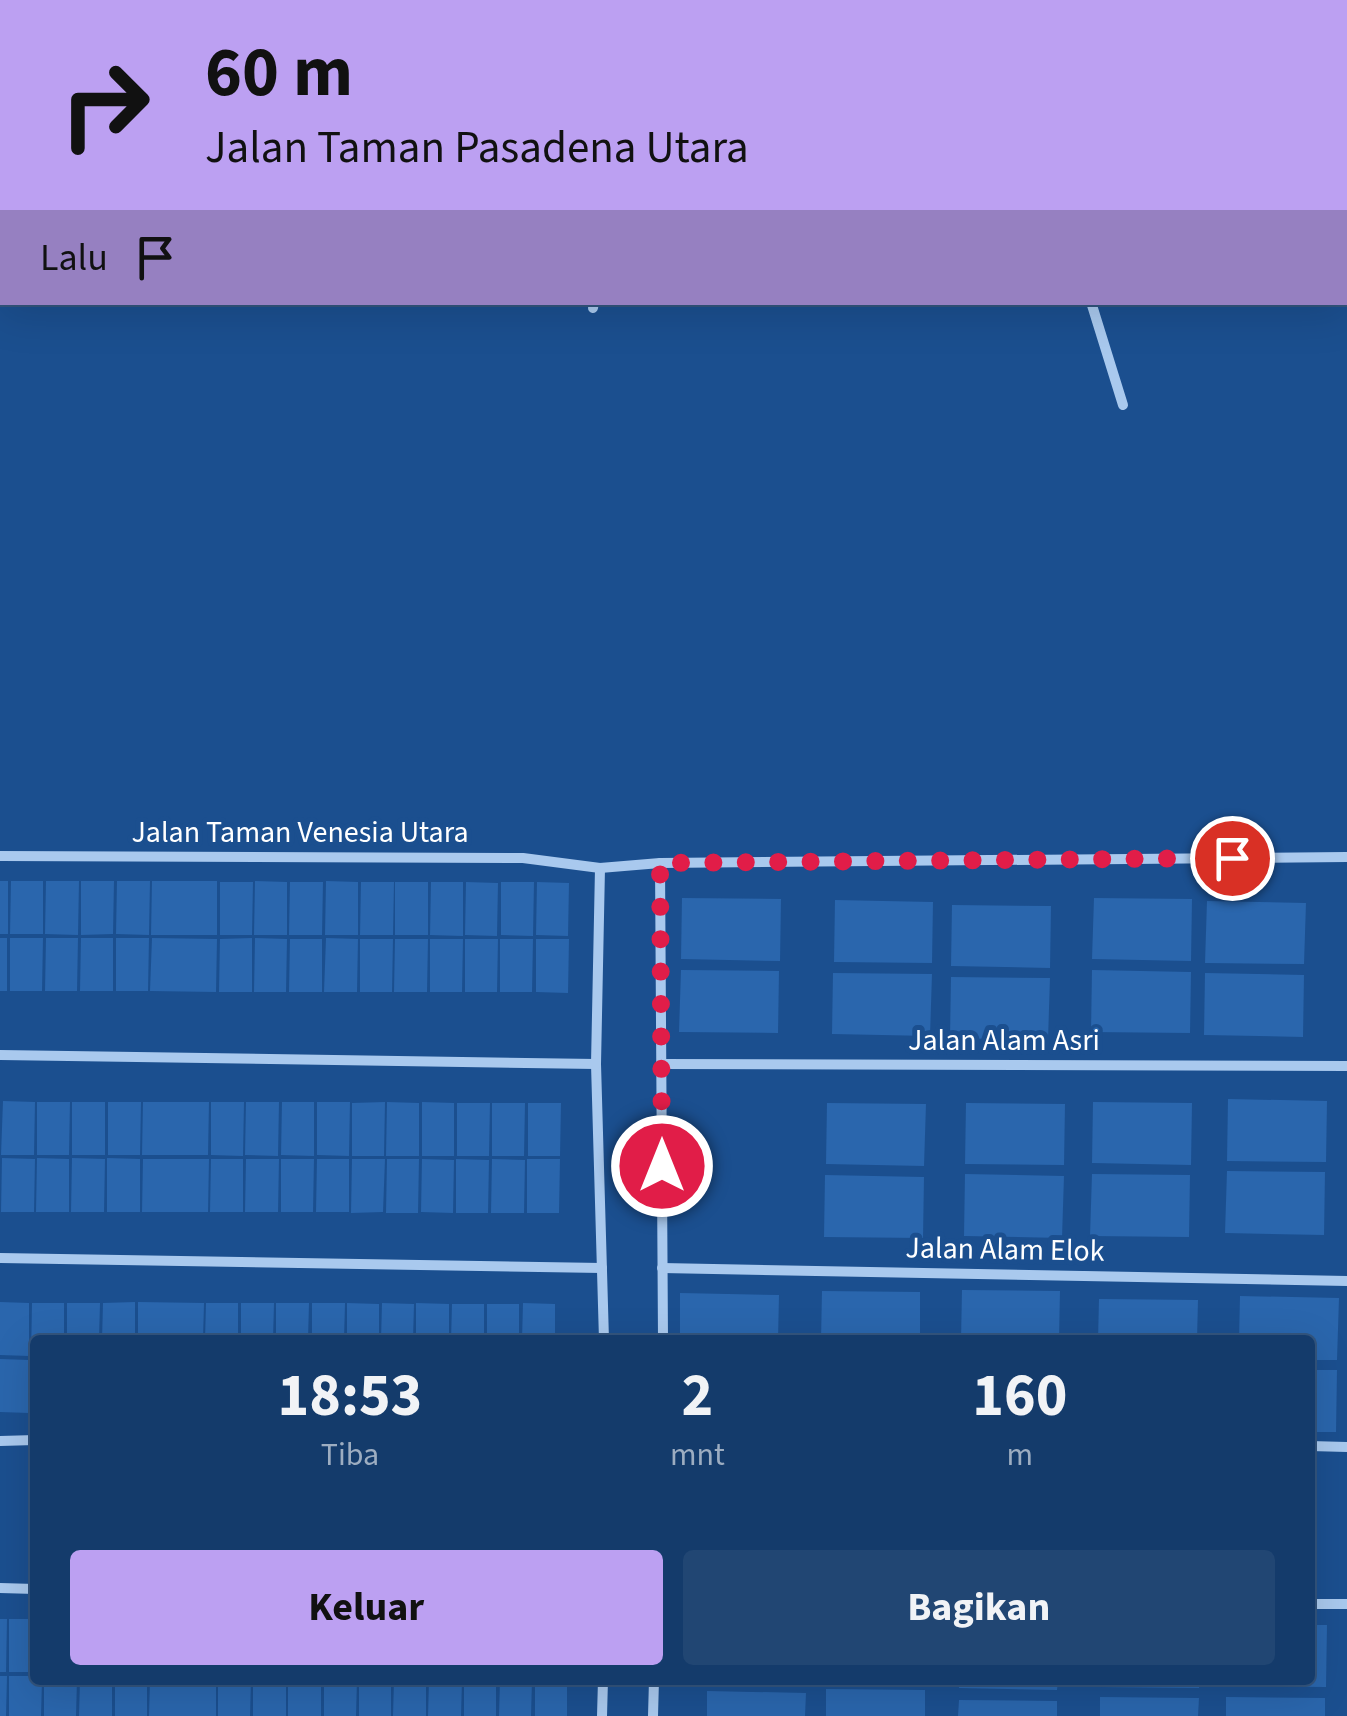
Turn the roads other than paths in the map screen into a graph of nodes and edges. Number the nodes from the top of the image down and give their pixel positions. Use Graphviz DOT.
graph roads {
  1 [pos="1093,305"];
  2 [pos="1123,405"];
  3 [pos="0,856"];
  4 [pos="1347,856"];
  5 [pos="660,863"];
  6 [pos="600,868"];
  7 [pos="0,1055"];
  8 [pos="596,1064"];
  9 [pos="661,1064"];
  10 [pos="1347,1066"];
  11 [pos="0,1258"];
  12 [pos="602,1268"];
  13 [pos="662,1268"];
  14 [pos="1347,1281"];
  15 [pos="604,1335"];
  16 [pos="663,1335"];
  17 [pos="30,1440"];
  18 [pos="0,1441"];
  19 [pos="1315,1446"];
  20 [pos="1347,1447"];
  21 [pos="0,1588"];
  22 [pos="30,1589"];
  23 [pos="1315,1604"];
  24 [pos="1347,1604"];
  25 [pos="603,1685"];
  26 [pos="654,1685"];
  27 [pos="602,1716"];
  28 [pos="654,1716"];
  1 -- 2 [label="street"];
  3 -- 6 [label="street, Jalan Taman Venesia Utara"];
  4 -- 5 [label="street, Jalan Taman Venesia Utara"];
  5 -- 6 [label="street, Jalan Taman Venesia Utara"];
  5 -- 9 [label="street"];
  6 -- 8 [label="street"];
  7 -- 8 [label="street"];
  8 -- 12 [label="street"];
  9 -- 10 [label="street, Jalan Alam Asri"];
  9 -- 13 [label="street"];
  11 -- 12 [label="street"];
  12 -- 15 [label="street"];
  13 -- 14 [label="street, Jalan Alam Elok"];
  13 -- 16 [label="street"];
  17 -- 18 [label="street"];
  19 -- 20 [label="street"];
  21 -- 22 [label="street"];
  23 -- 24 [label="street"];
  25 -- 27 [label="street"];
  26 -- 28 [label="street"];
}
